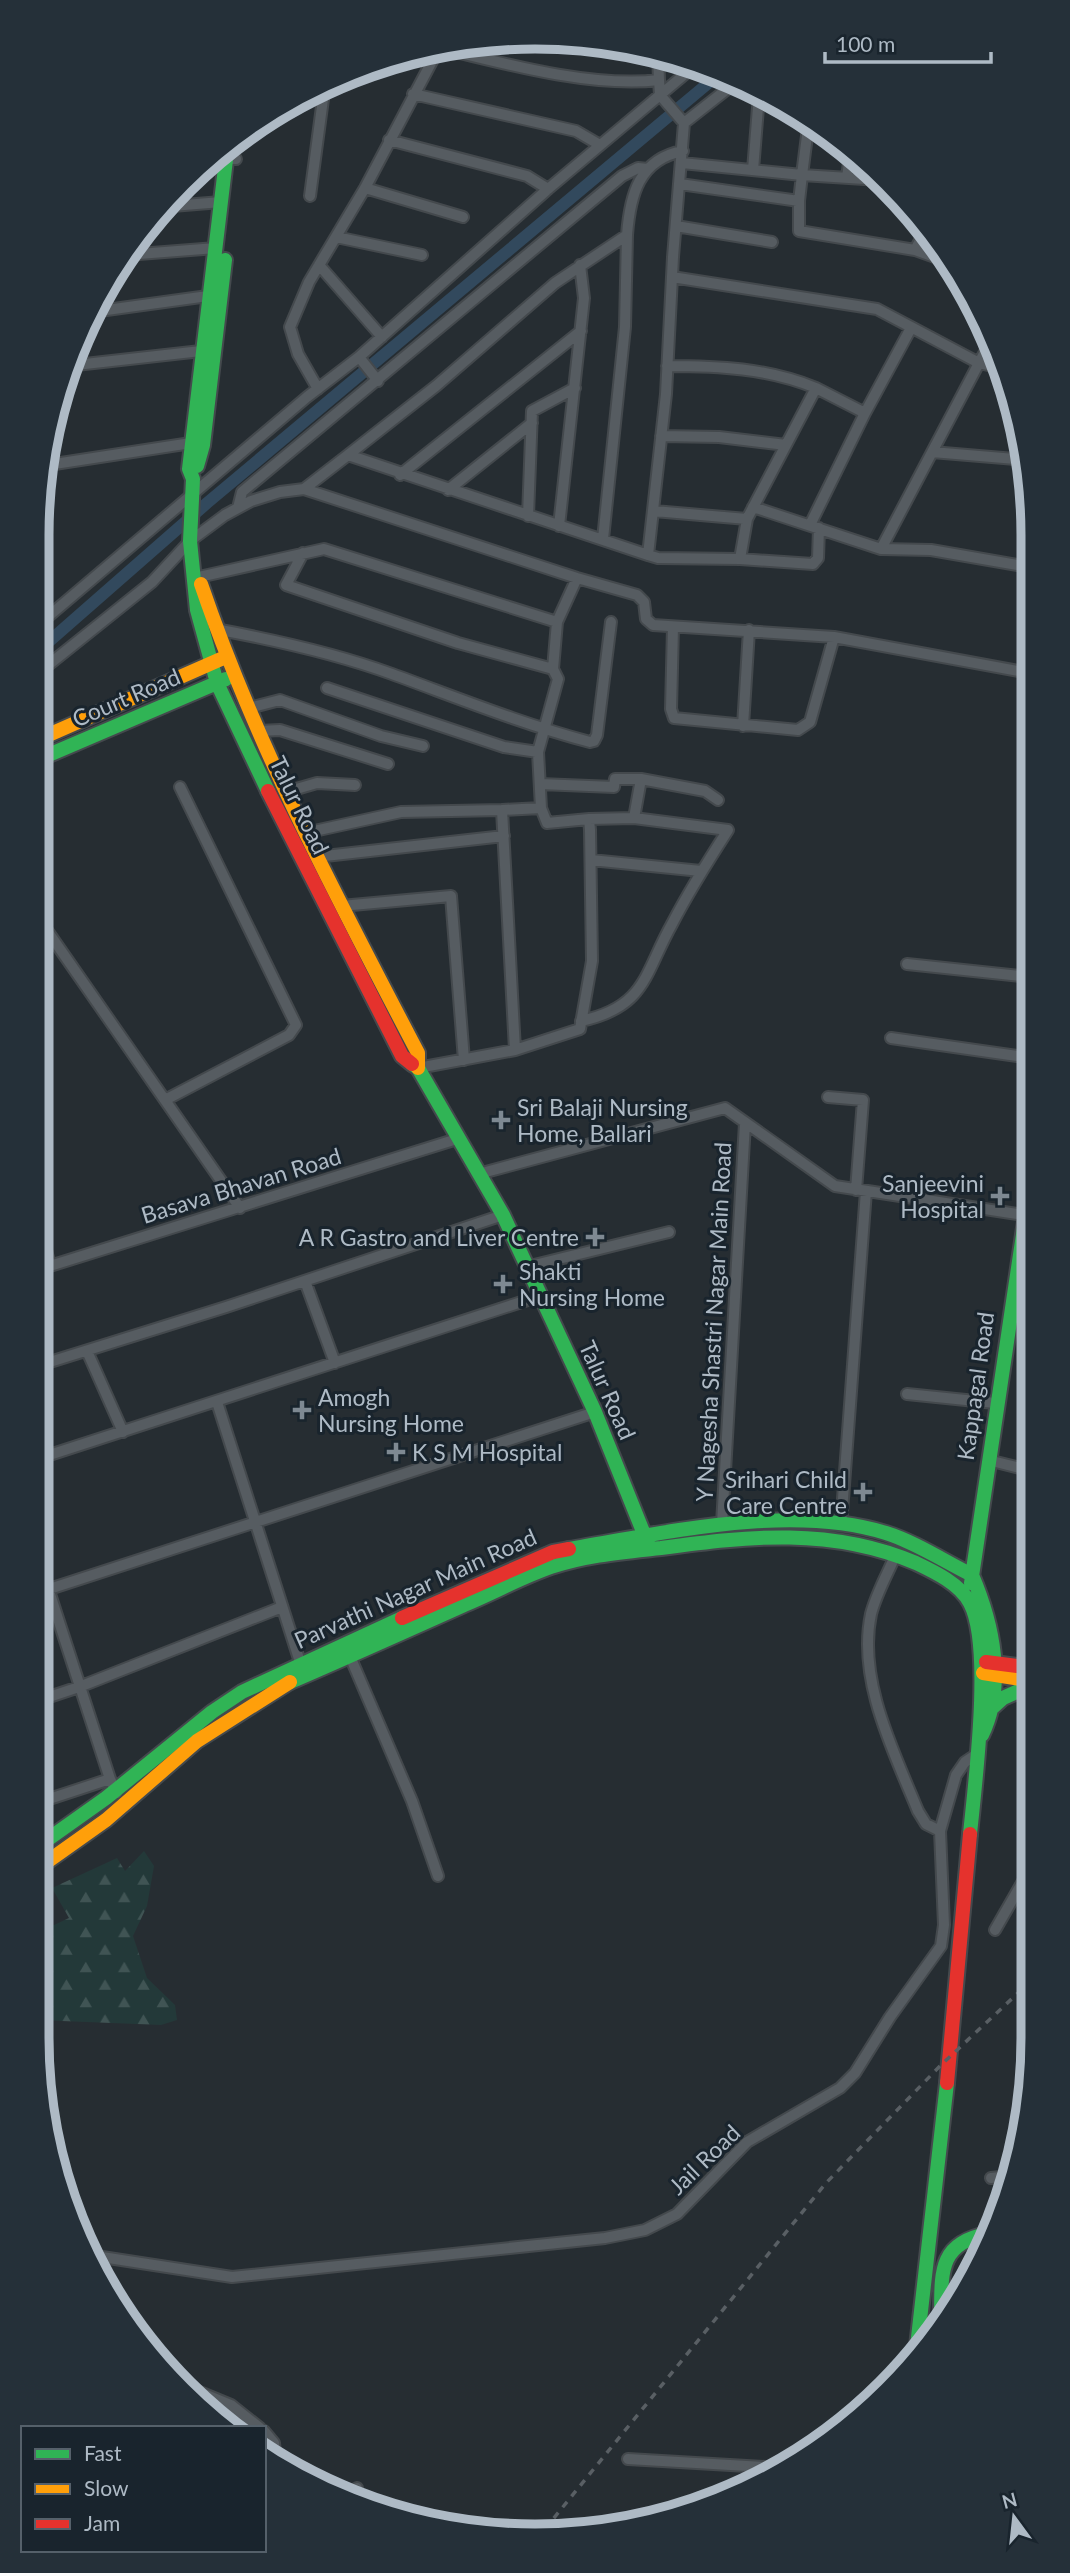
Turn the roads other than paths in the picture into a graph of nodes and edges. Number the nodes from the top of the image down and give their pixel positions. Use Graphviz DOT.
graph roads {
  1 [pos="465,54"];
  2 [pos="433,60"];
  3 [pos="658,65"];
  4 [pos="686,73"];
  5 [pos="659,80"];
  6 [pos="727,89"];
  7 [pos="413,94"];
  8 [pos="660,95"];
  9 [pos="322,98"];
  10 [pos="758,103"];
  11 [pos="684,123"];
  12 [pos="807,133"];
  13 [pos="389,140"];
  14 [pos="600,145"];
  15 [pos="682,157"];
  16 [pos="224,162"];
  17 [pos="224,162"];
  18 [pos="849,164"];
  19 [pos="648,169"];
  20 [pos="752,170"];
  21 [pos="802,175"];
  22 [pos="847,178"];
  23 [pos="865,179"];
  24 [pos="680,184"];
  25 [pos="365,188"];
  26 [pos="548,189"];
  27 [pos="310,196"];
  28 [pos="799,201"];
  29 [pos="221,202"];
  30 [pos="178,205"];
  31 [pos="463,217"];
  32 [pos="676,226"];
  33 [pos="627,235"];
  34 [pos="336,237"];
  35 [pos="921,239"];
  36 [pos="772,243"];
  37 [pos="216,248"];
  38 [pos="915,250"];
  39 [pos="139,254"];
  40 [pos="422,255"];
  41 [pos="934,257"];
  42 [pos="319,265"];
  43 [pos="580,265"];
  44 [pos="671,277"];
  45 [pos="208,296"];
  46 [pos="104,310"];
  47 [pos="911,328"];
  48 [pos="581,331"];
  49 [pos="382,337"];
  50 [pos="201,351"];
  51 [pos="985,352"];
  52 [pos="361,359"];
  53 [pos="979,363"];
  54 [pos="80,365"];
  55 [pos="667,366"];
  56 [pos="990,366"];
  57 [pos="376,378"];
  58 [pos="318,388"];
  59 [pos="575,388"];
  60 [pos="816,388"];
  61 [pos="865,413"];
  62 [pos="532,423"];
  63 [pos="662,436"];
  64 [pos="191,443"];
  65 [pos="786,445"];
  66 [pos="932,452"];
  67 [pos="348,455"];
  68 [pos="1015,459"];
  69 [pos="54,464"];
  70 [pos="400,475"];
  71 [pos="194,479"];
  72 [pos="304,489"];
  73 [pos="448,490"];
  74 [pos="190,497"];
  75 [pos="753,507"];
  76 [pos="238,508"];
  77 [pos="654,511"];
  78 [pos="528,516"];
  79 [pos="747,519"];
  80 [pos="559,526"];
  81 [pos="815,526"];
  82 [pos="603,539"];
  83 [pos="190,541"];
  84 [pos="881,549"];
  85 [pos="303,553"];
  86 [pos="648,555"];
  87 [pos="740,559"];
  88 [pos="1021,566"];
  89 [pos="199,577"];
  90 [pos="577,579"];
  91 [pos="49,616"];
  92 [pos="557,622"];
  93 [pos="611,622"];
  94 [pos="673,627"];
  95 [pos="215,629"];
  96 [pos="749,630"];
  97 [pos="834,637"];
  98 [pos="226,657"];
  99 [pos="49,664"];
  100 [pos="211,664"];
  101 [pos="553,669"];
  102 [pos="1021,671"];
  103 [pos="233,675"];
  104 [pos="217,683"];
  105 [pos="327,688"];
  106 [pos="248,708"];
  107 [pos="743,726"];
  108 [pos="544,730"];
  109 [pos="259,731"];
  110 [pos="49,735"];
  111 [pos="424,746"];
  112 [pos="538,752"];
  113 [pos="49,755"];
  114 [pos="388,764"];
  115 [pos="641,779"];
  116 [pos="540,784"];
  117 [pos="355,785"];
  118 [pos="180,788"];
  119 [pos="286,792"];
  120 [pos="718,800"];
  121 [pos="541,808"];
  122 [pos="502,810"];
  123 [pos="634,818"];
  124 [pos="589,819"];
  125 [pos="305,833"];
  126 [pos="504,836"];
  127 [pos="316,857"];
  128 [pos="591,860"];
  129 [pos="701,871"];
  130 [pos="341,906"];
  131 [pos="49,933"];
  132 [pos="907,964"];
  133 [pos="1021,976"];
  134 [pos="581,1021"];
  135 [pos="891,1038"];
  136 [pos="515,1050"];
  137 [pos="1021,1057"];
  138 [pos="464,1060"];
  139 [pos="418,1068"];
  140 [pos="828,1097"];
  141 [pos="165,1100"];
  142 [pos="745,1123"];
  143 [pos="457,1139"];
  144 [pos="482,1173"];
  145 [pos="861,1190"];
  146 [pos="240,1208"];
  147 [pos="503,1215"];
  148 [pos="1021,1215"];
  149 [pos="670,1232"];
  150 [pos="1021,1234"];
  151 [pos="49,1262"];
  152 [pos="50,1266"];
  153 [pos="526,1267"];
  154 [pos="305,1281"];
  155 [pos="540,1296"];
  156 [pos="86,1351"];
  157 [pos="49,1362"];
  158 [pos="335,1363"];
  159 [pos="907,1394"];
  160 [pos="217,1402"];
  161 [pos="995,1403"];
  162 [pos="595,1412"];
  163 [pos="123,1432"];
  164 [pos="49,1456"];
  165 [pos="988,1460"];
  166 [pos="1021,1468"];
  167 [pos="255,1523"];
  168 [pos="722,1524"];
  169 [pos="841,1525"];
  170 [pos="646,1534"];
  171 [pos="650,1549"];
  172 [pos="896,1554"];
  173 [pos="972,1575"];
  174 [pos="49,1590"];
  175 [pos="968,1599"];
  176 [pos="282,1607"];
  177 [pos="49,1610"];
  178 [pos="349,1654"];
  179 [pos="300,1662"];
  180 [pos="987,1668"];
  181 [pos="1021,1668"];
  182 [pos="1021,1679"];
  183 [pos="79,1688"];
  184 [pos="1021,1689"];
  185 [pos="49,1697"];
  186 [pos="992,1708"];
  187 [pos="982,1735"];
  188 [pos="977,1754"];
  189 [pos="113,1784"];
  190 [pos="49,1800"];
  191 [pos="120,1808"];
  192 [pos="940,1831"];
  193 [pos="49,1837"];
  194 [pos="49,1860"];
  195 [pos="438,1876"];
  196 [pos="1021,1885"];
  197 [pos="995,1930"];
  198 [pos="1000,2177"];
  199 [pos="991,2178"];
  200 [pos="979,2235"];
  201 [pos="101,2257"];
  202 [pos="942,2303"];
  203 [pos="918,2337"];
  204 [pos="205,2394"];
  205 [pos="257,2426"];
  206 [pos="266,2433"];
  207 [pos="275,2448"];
  208 [pos="628,2459"];
  209 [pos="763,2467"];
  1 -- 5 [label="street"];
  2 -- 7 [label="street"];
  3 -- 5 [label="street"];
  4 -- 8 [label="street"];
  5 -- 8 [label="street"];
  6 -- 11 [label="street"];
  7 -- 13 [label="street"];
  7 -- 14 [label="street"];
  8 -- 11 [label="street"];
  8 -- 14 [label="street"];
  9 -- 27 [label="street"];
  10 -- 20 [label="street"];
  11 -- 15 [label="street"];
  12 -- 21 [label="street"];
  13 -- 25 [label="street"];
  13 -- 26 [label="street"];
  14 -- 26 [label="street"];
  15 -- 19 [label="street"];
  15 -- 20 [label="street"];
  15 -- 24 [label="street"];
  16 -- 29 [label="main road, Talur Road"];
  17 -- 71 [label="main road, Talur Road"];
  18 -- 22 [label="street"];
  19 -- 33 [label="street"];
  19 -- 57 [label="street"];
  20 -- 21 [label="street"];
  21 -- 22 [label="street"];
  21 -- 28 [label="street"];
  22 -- 23 [label="street"];
  24 -- 28 [label="street"];
  24 -- 32 [label="street"];
  25 -- 31 [label="street"];
  25 -- 34 [label="street"];
  26 -- 49 [label="street"];
  28 -- 38 [label="street"];
  29 -- 30 [label="street"];
  29 -- 37 [label="main road, Talur Road"];
  32 -- 36 [label="street"];
  32 -- 44 [label="street"];
  33 -- 43 [label="street"];
  33 -- 82 [label="street"];
  34 -- 40 [label="street"];
  34 -- 42 [label="street"];
  35 -- 38 [label="street"];
  37 -- 39 [label="street"];
  37 -- 45 [label="main road, Talur Road"];
  38 -- 41 [label="street"];
  42 -- 49 [label="street"];
  42 -- 58 [label="street"];
  43 -- 48 [label="street"];
  43 -- 67 [label="street"];
  44 -- 47 [label="street"];
  44 -- 55 [label="street"];
  45 -- 46 [label="street"];
  45 -- 50 [label="main road, Talur Road"];
  47 -- 53 [label="street"];
  47 -- 61 [label="street"];
  48 -- 59 [label="street"];
  48 -- 70 [label="street"];
  49 -- 52 [label="street"];
  50 -- 54 [label="street"];
  50 -- 64 [label="main road, Talur Road"];
  51 -- 53 [label="street"];
  52 -- 57 [label="street"];
  52 -- 58 [label="street"];
  53 -- 56 [label="street"];
  53 -- 66 [label="street"];
  55 -- 60 [label="street"];
  55 -- 63 [label="street"];
  57 -- 76 [label="street"];
  58 -- 74 [label="street"];
  59 -- 62 [label="street"];
  59 -- 80 [label="street"];
  60 -- 61 [label="street"];
  60 -- 65 [label="street"];
  61 -- 81 [label="street"];
  62 -- 73 [label="street"];
  62 -- 78 [label="street"];
  63 -- 65 [label="street"];
  63 -- 77 [label="street"];
  64 -- 69 [label="street"];
  64 -- 71 [label="main road, Talur Road"];
  65 -- 75 [label="street"];
  66 -- 68 [label="street"];
  66 -- 84 [label="street"];
  67 -- 70 [label="street"];
  67 -- 72 [label="street"];
  70 -- 73 [label="street"];
  71 -- 74 [label="main road, Talur Road"];
  72 -- 76 [label="street"];
  72 -- 90 [label="street"];
  73 -- 78 [label="street"];
  74 -- 83 [label="main road, Talur Road"];
  74 -- 91 [label="street"];
  75 -- 79 [label="street"];
  75 -- 81 [label="street"];
  76 -- 83 [label="street"];
  77 -- 79 [label="street"];
  77 -- 86 [label="street"];
  78 -- 80 [label="street"];
  79 -- 87 [label="street"];
  80 -- 82 [label="street"];
  81 -- 84 [label="street"];
  81 -- 87 [label="street"];
  82 -- 86 [label="street"];
  83 -- 89 [label="main road, Talur Road"];
  83 -- 99 [label="street"];
  83 -- 100 [label="main road, Talur Road"];
  84 -- 88 [label="street"];
  85 -- 89 [label="street"];
  85 -- 92 [label="street"];
  85 -- 101 [label="street"];
  86 -- 87 [label="street"];
  89 -- 95 [label="main road, Talur Road"];
  90 -- 92 [label="street"];
  90 -- 94 [label="street"];
  92 -- 101 [label="street"];
  93 -- 108 [label="street"];
  94 -- 96 [label="street"];
  94 -- 107 [label="street"];
  95 -- 98 [label="main road, Talur Road"];
  95 -- 108 [label="street"];
  96 -- 97 [label="street"];
  96 -- 107 [label="street"];
  97 -- 102 [label="street"];
  97 -- 107 [label="street"];
  98 -- 100 [label="main road, Court Road"];
  98 -- 103 [label="main road, Talur Road"];
  100 -- 104 [label="main road, Talur Road"];
  100 -- 110 [label="main road, Court Road"];
  101 -- 108 [label="street"];
  103 -- 104 [label="main road, Court Road"];
  103 -- 106 [label="main road, Talur Road"];
  104 -- 113 [label="main road, Court Road"];
  104 -- 139 [label="main road, Talur Road"];
  105 -- 112 [label="street"];
  106 -- 109 [label="main road, Talur Road"];
  106 -- 111 [label="street"];
  108 -- 112 [label="street"];
  109 -- 114 [label="street"];
  109 -- 119 [label="main road, Talur Road"];
  112 -- 116 [label="street"];
  115 -- 116 [label="street"];
  115 -- 120 [label="street"];
  115 -- 123 [label="street"];
  116 -- 121 [label="street"];
  117 -- 119 [label="street"];
  118 -- 141 [label="street"];
  119 -- 125 [label="main road, Talur Road"];
  121 -- 122 [label="street"];
  121 -- 124 [label="street"];
  122 -- 125 [label="street"];
  122 -- 126 [label="street"];
  123 -- 124 [label="street"];
  123 -- 129 [label="street"];
  124 -- 128 [label="street"];
  125 -- 127 [label="main road, Talur Road"];
  126 -- 127 [label="street"];
  126 -- 136 [label="street"];
  127 -- 130 [label="main road, Talur Road"];
  128 -- 129 [label="street"];
  128 -- 134 [label="street"];
  129 -- 134 [label="street"];
  130 -- 138 [label="street"];
  130 -- 139 [label="main road, Talur Road"];
  131 -- 141 [label="street"];
  132 -- 133 [label="street"];
  134 -- 136 [label="street"];
  135 -- 137 [label="street"];
  136 -- 138 [label="street"];
  138 -- 139 [label="street"];
  139 -- 143 [label="main road, Talur Road"];
  140 -- 145 [label="street"];
  141 -- 146 [label="street"];
  142 -- 144 [label="street"];
  142 -- 145 [label="street"];
  142 -- 168 [label="street, Y Nagesha Shastri Nagar Main Road"];
  143 -- 144 [label="main road, Talur Road"];
  143 -- 146 [label="street, Basava Bhavan Road"];
  144 -- 147 [label="main road, Talur Road"];
  145 -- 148 [label="street"];
  145 -- 169 [label="street"];
  146 -- 152 [label="street, Basava Bhavan Road"];
  147 -- 153 [label="main road, Talur Road"];
  147 -- 154 [label="street"];
  149 -- 153 [label="street"];
  150 -- 161 [label="main road, Kappagal Road"];
  151 -- 152 [label="street"];
  153 -- 155 [label="main road, Talur Road"];
  154 -- 156 [label="street"];
  154 -- 158 [label="street"];
  155 -- 158 [label="street"];
  155 -- 162 [label="main road, Talur Road"];
  156 -- 157 [label="street"];
  156 -- 163 [label="street"];
  158 -- 160 [label="street"];
  159 -- 161 [label="street"];
  160 -- 163 [label="street"];
  160 -- 167 [label="street"];
  161 -- 165 [label="main road, Kappagal Road"];
  162 -- 167 [label="street"];
  162 -- 170 [label="main road, Talur Road"];
  163 -- 164 [label="street"];
  165 -- 166 [label="street"];
  165 -- 173 [label="main road, Kappagal Road"];
  167 -- 174 [label="street"];
  167 -- 176 [label="street"];
  168 -- 169 [label="main road, Parvathi Nagar Main Road"];
  168 -- 170 [label="main road, Parvathi Nagar Main Road"];
  169 -- 173 [label="main road, Parvathi Nagar Main Road"];
  170 -- 171 [label="main road, Talur Road"];
  170 -- 179 [label="main road, Parvathi Nagar Main Road"];
  171 -- 172 [label="main road, Parvathi Nagar Main Road"];
  171 -- 178 [label="main road, Parvathi Nagar Main Road"];
  172 -- 175 [label="main road, Parvathi Nagar Main Road"];
  172 -- 192 [label="street"];
  173 -- 175 [label="main road, Kappagal Road"];
  173 -- 180 [label="main road"];
  175 -- 180 [label="main road"];
  176 -- 179 [label="street"];
  176 -- 183 [label="street"];
  177 -- 183 [label="street"];
  178 -- 191 [label="main road, Parvathi Nagar Main Road"];
  178 -- 195 [label="street"];
  179 -- 189 [label="main road, Parvathi Nagar Main Road"];
  180 -- 181 [label="main road"];
  180 -- 182 [label="main road"];
  180 -- 186 [label="main road"];
  180 -- 187 [label="main road"];
  183 -- 185 [label="street"];
  183 -- 189 [label="street"];
  184 -- 186 [label="main road"];
  186 -- 187 [label="main road"];
  187 -- 188 [label="main road"];
  188 -- 192 [label="street, Jail Road"];
  188 -- 203 [label="main road"];
  189 -- 190 [label="street"];
  189 -- 191 [label="street"];
  189 -- 193 [label="main road, Parvathi Nagar Main Road"];
  191 -- 194 [label="main road, Parvathi Nagar Main Road"];
  192 -- 201 [label="street, Jail Road"];
  196 -- 197 [label="street"];
  198 -- 199 [label="street"];
  200 -- 202 [label="main road"];
  204 -- 205 [label="street"];
  206 -- 207 [label="street"];
  208 -- 209 [label="street"];
}
